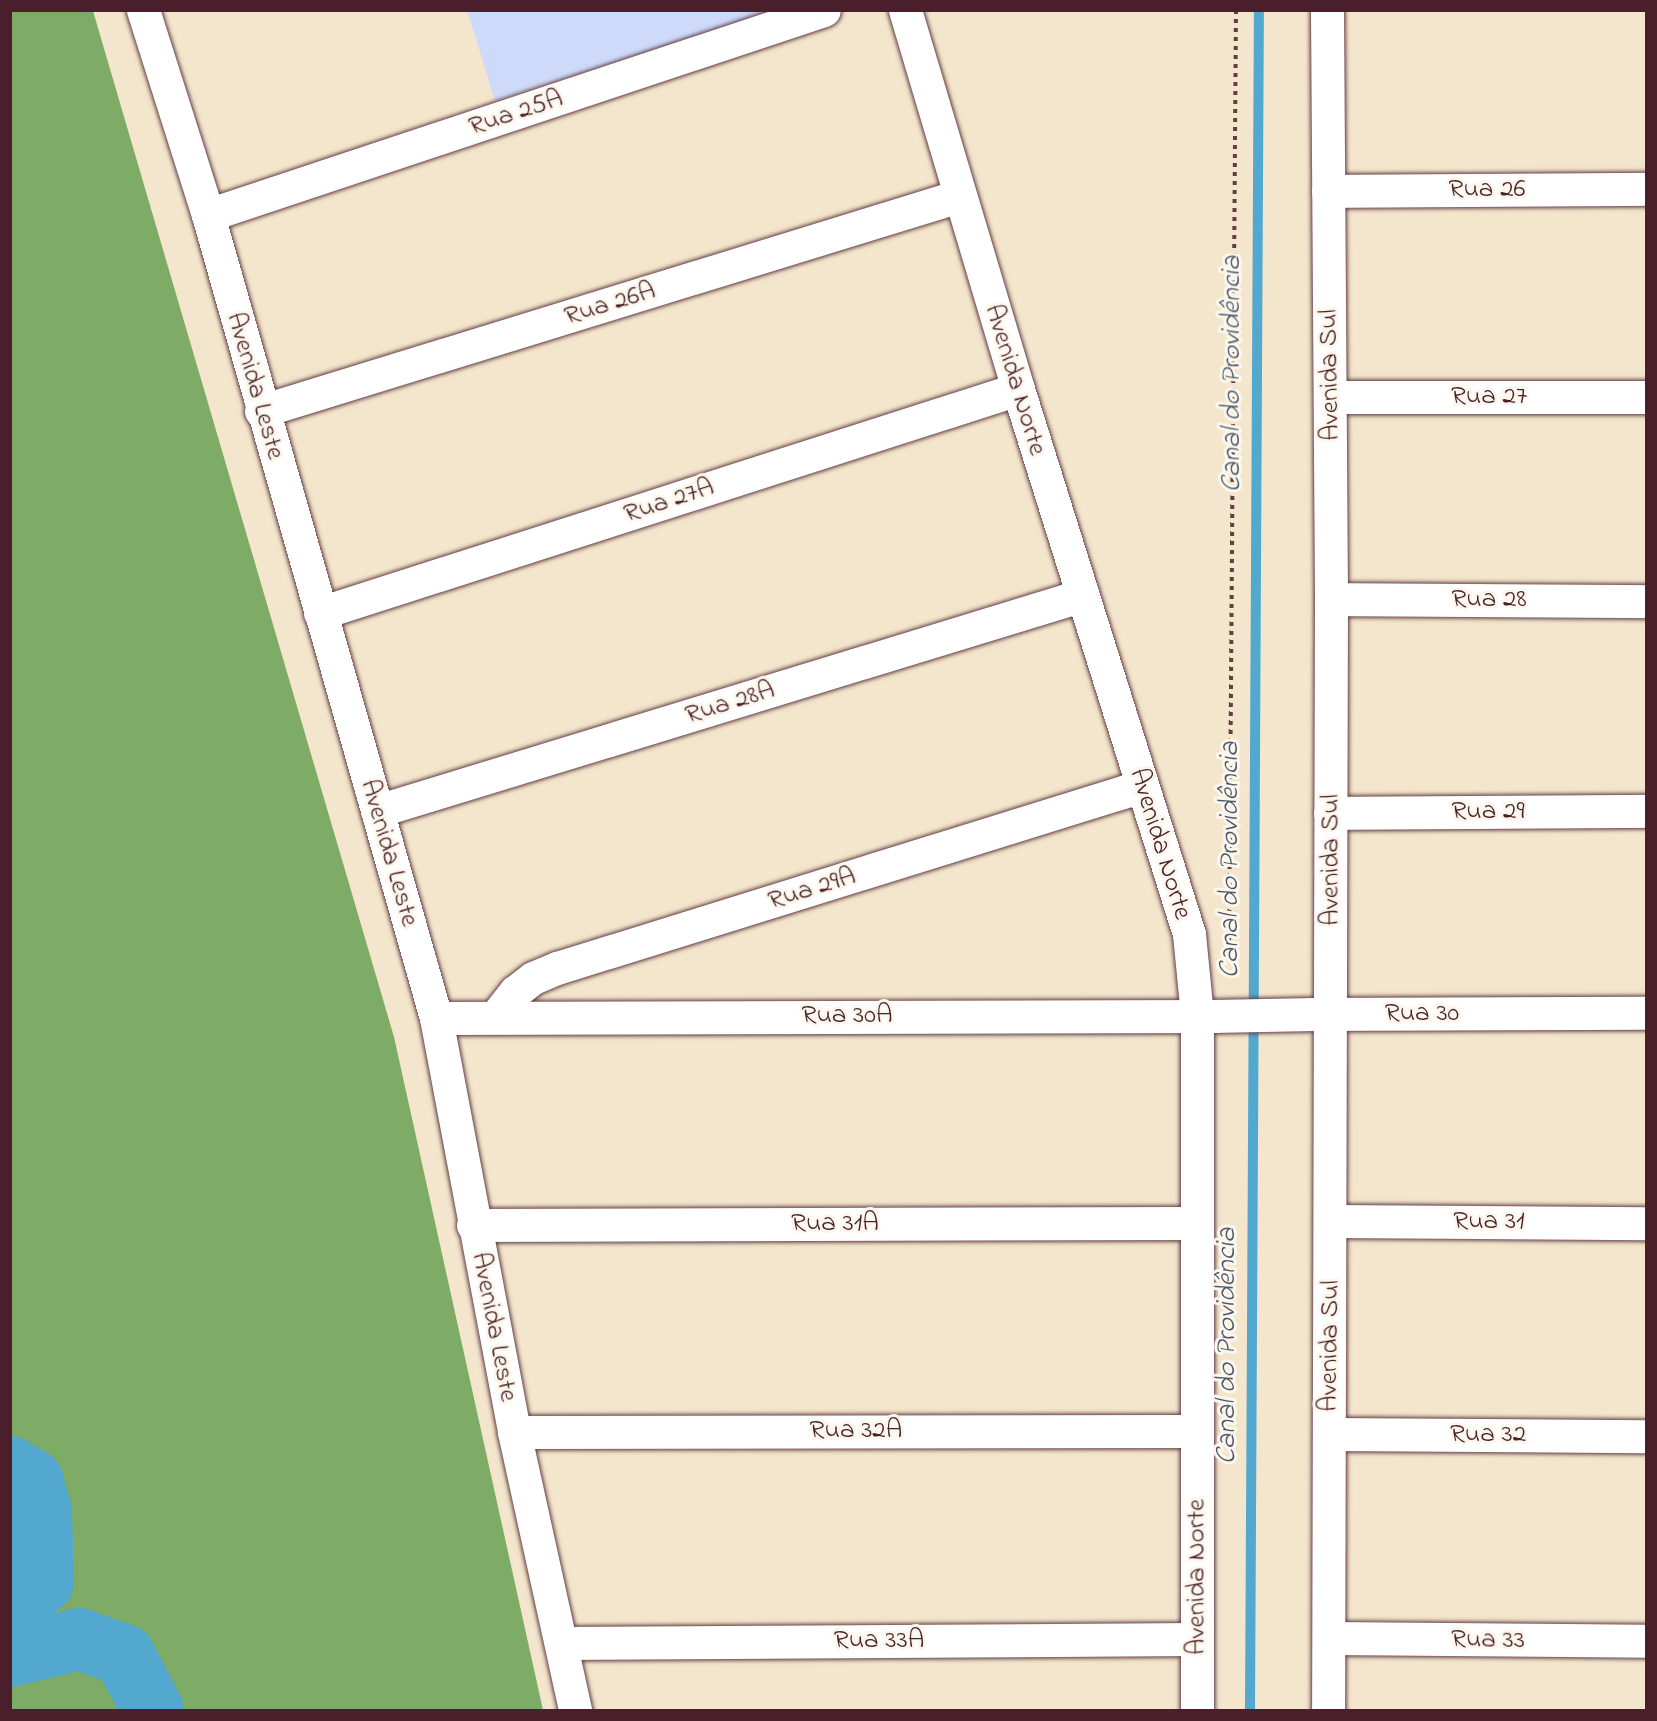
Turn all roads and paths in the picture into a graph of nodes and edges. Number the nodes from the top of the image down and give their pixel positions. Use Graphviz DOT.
graph roads {
  1 [pos="143,10"];
  2 [pos="824,10"];
  3 [pos="905,10"];
  4 [pos="1236,10"];
  5 [pos="1327,10"];
  6 [pos="1647,189"];
  7 [pos="1328,190"];
  8 [pos="959,196"];
  9 [pos="208,215"];
  10 [pos="1018,389"];
  11 [pos="1331,397"];
  12 [pos="1647,397"];
  13 [pos="261,411"];
  14 [pos="1083,595"];
  15 [pos="1331,599"];
  16 [pos="1647,601"];
  17 [pos="320,613"];
  18 [pos="1142,786"];
  19 [pos="377,811"];
  20 [pos="1647,811"];
  21 [pos="1330,813"];
  22 [pos="1229,959"];
  23 [pos="1647,1013"];
  24 [pos="1321,1014"];
  25 [pos="496,1016"];
  26 [pos="1206,1016"];
  27 [pos="436,1018"];
  28 [pos="1331,1221"];
  29 [pos="1197,1223"];
  30 [pos="1647,1223"];
  31 [pos="473,1225"];
  32 [pos="1197,1431"];
  33 [pos="514,1432"];
  34 [pos="1329,1434"];
  35 [pos="1647,1436"];
  36 [pos="1329,1638"];
  37 [pos="1197,1639"];
  38 [pos="1647,1641"];
  39 [pos="561,1643"];
  40 [pos="575,1710"];
  41 [pos="1197,1710"];
  42 [pos="1328,1710"];
  1 -- 9 [label="street, Avenida Leste"];
  2 -- 9 [label="street, Rua 25A"];
  3 -- 8 [label="street, Avenida Norte"];
  4 -- 22 [label="path"];
  5 -- 7 [label="street, Avenida Sul"];
  6 -- 7 [label="street, Rua 26"];
  7 -- 11 [label="street, Avenida Sul"];
  8 -- 10 [label="street, Avenida Norte"];
  8 -- 13 [label="street, Rua 26A"];
  9 -- 13 [label="street, Avenida Leste"];
  10 -- 14 [label="street, Avenida Norte"];
  10 -- 17 [label="street, Rua 27A"];
  11 -- 12 [label="street, Rua 27"];
  11 -- 15 [label="street, Avenida Sul"];
  13 -- 17 [label="street, Avenida Leste"];
  14 -- 18 [label="street, Avenida Norte"];
  14 -- 19 [label="street, Rua 28A"];
  15 -- 16 [label="street, Rua 28"];
  15 -- 21 [label="street, Avenida Sul"];
  17 -- 19 [label="street, Avenida Leste"];
  18 -- 25 [label="street, Rua 29A"];
  18 -- 26 [label="street, Avenida Norte"];
  19 -- 27 [label="street, Avenida Leste"];
  20 -- 21 [label="street, Rua 29"];
  21 -- 24 [label="street, Avenida Sul"];
  23 -- 24 [label="street, Rua 30"];
  24 -- 26 [label="street, Rua 30"];
  24 -- 28 [label="street, Avenida Sul"];
  25 -- 26 [label="street, Rua 30A"];
  25 -- 27 [label="street"];
  26 -- 29 [label="street, Avenida Norte"];
  27 -- 31 [label="street, Avenida Leste"];
  28 -- 30 [label="street, Rua 31"];
  28 -- 34 [label="street, Avenida Sul"];
  29 -- 31 [label="street, Rua 31A"];
  29 -- 32 [label="street, Avenida Norte"];
  31 -- 33 [label="street, Avenida Leste"];
  32 -- 33 [label="street, Rua 32A"];
  32 -- 37 [label="street, Avenida Norte"];
  33 -- 39 [label="street, Avenida Leste"];
  34 -- 35 [label="street, Rua 32"];
  34 -- 36 [label="street, Avenida Sul"];
  36 -- 38 [label="street, Rua 33"];
  36 -- 42 [label="street, Avenida Sul"];
  37 -- 39 [label="street, Rua 33A"];
  37 -- 41 [label="street, Avenida Norte"];
  39 -- 40 [label="street, Avenida Leste"];
}
